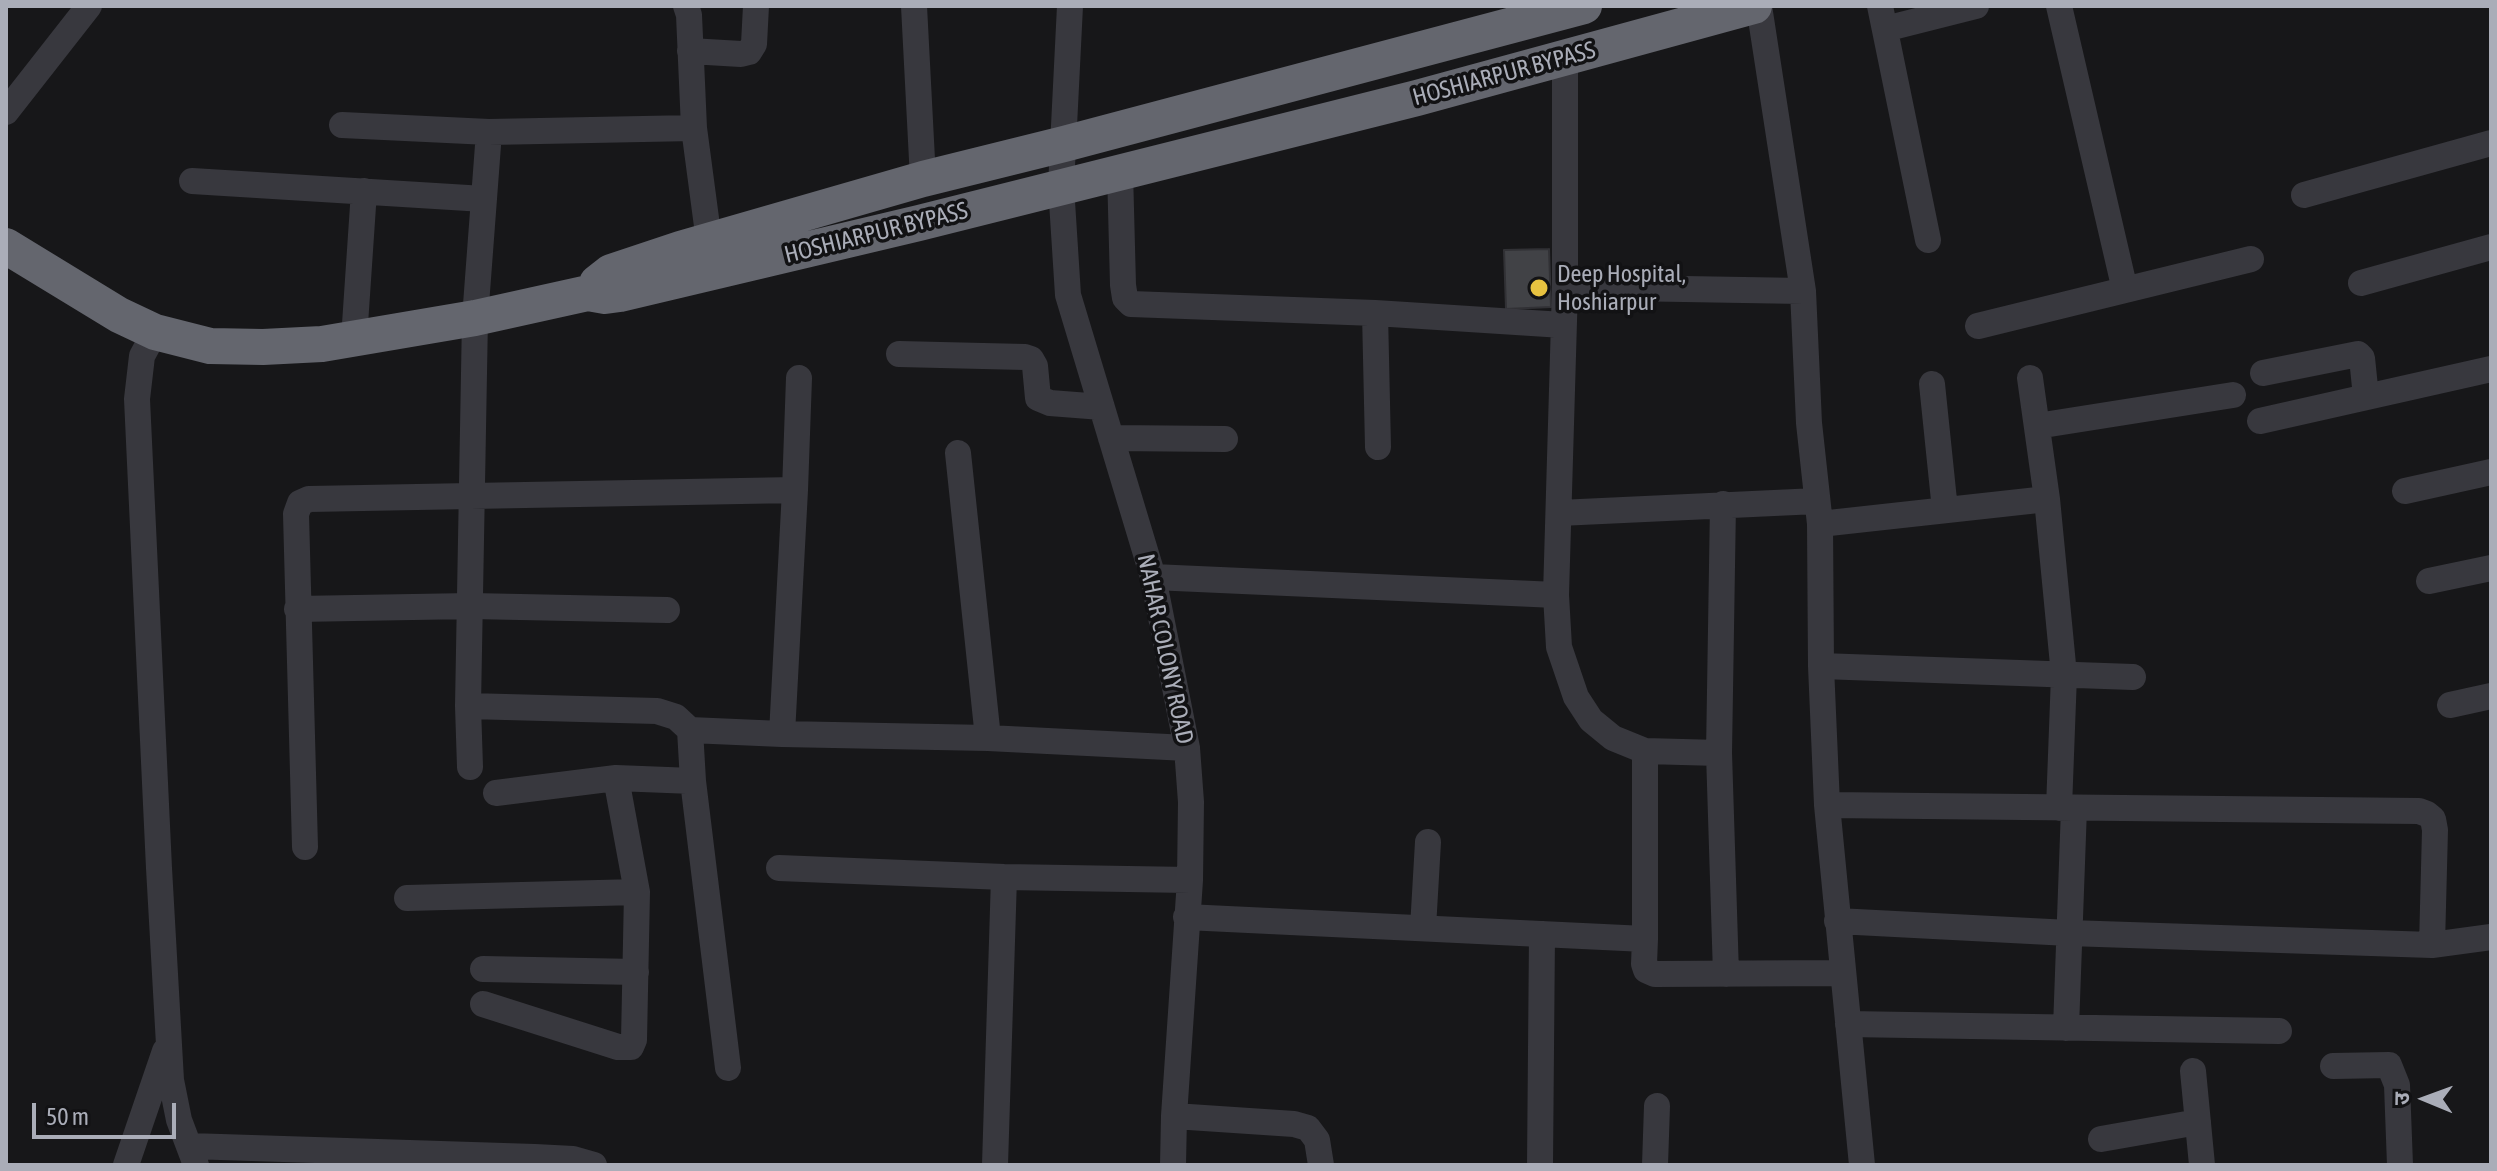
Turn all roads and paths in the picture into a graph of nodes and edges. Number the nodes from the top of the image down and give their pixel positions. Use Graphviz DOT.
graph roads {
  1 [pos="89,6"];
  2 [pos="686,6"];
  3 [pos="756,6"];
  4 [pos="914,6"];
  5 [pos="1070,6"];
  6 [pos="1584,6"];
  7 [pos="1756,6"];
  8 [pos="1976,6"];
  9 [pos="2059,6"];
  10 [pos="1883,17"];
  11 [pos="690,51"];
  12 [pos="1565,57"];
  13 [pos="6,112"];
  14 [pos="342,125"];
  15 [pos="694,128"];
  16 [pos="489,132"];
  17 [pos="2491,143"];
  18 [pos="1064,144"];
  19 [pos="1120,171"];
  20 [pos="923,179"];
  21 [pos="192,181"];
  22 [pos="1061,186"];
  23 [pos="364,191"];
  24 [pos="2304,195"];
  25 [pos="484,199"];
  26 [pos="1928,240"];
  27 [pos="709,241"];
  28 [pos="6,246"];
  29 [pos="2491,247"];
  30 [pos="2251,259"];
  31 [pos="2361,283"];
  32 [pos="1565,287"];
  33 [pos="2125,290"];
  34 [pos="1803,291"];
  35 [pos="588,293"];
  36 [pos="1375,313"];
  37 [pos="475,318"];
  38 [pos="1563,325"];
  39 [pos="1978,326"];
  40 [pos="155,332"];
  41 [pos="354,339"];
  42 [pos="899,354"];
  43 [pos="2491,369"];
  44 [pos="2263,373"];
  45 [pos="799,378"];
  46 [pos="2030,378"];
  47 [pos="1932,384"];
  48 [pos="2233,395"];
  49 [pos="2366,397"];
  50 [pos="1102,407"];
  51 [pos="2260,421"];
  52 [pos="2037,426"];
  53 [pos="1111,438"];
  54 [pos="1225,439"];
  55 [pos="1378,447"];
  56 [pos="958,453"];
  57 [pos="2491,472"];
  58 [pos="795,490"];
  59 [pos="2405,491"];
  60 [pos="473,496"];
  61 [pos="2047,499"];
  62 [pos="1723,504"];
  63 [pos="1945,510"];
  64 [pos="1818,512"];
  65 [pos="1559,513"];
  66 [pos="2491,568"];
  67 [pos="1153,577"];
  68 [pos="2429,581"];
  69 [pos="1556,595"];
  70 [pos="471,606"];
  71 [pos="297,609"];
  72 [pos="667,610"];
  73 [pos="1821,666"];
  74 [pos="2064,675"];
  75 [pos="2133,677"];
  76 [pos="2491,696"];
  77 [pos="2450,705"];
  78 [pos="468,706"];
  79 [pos="690,730"];
  80 [pos="782,734"];
  81 [pos="988,738"];
  82 [pos="1187,748"];
  83 [pos="1645,751"];
  84 [pos="1719,753"];
  85 [pos="470,767"];
  86 [pos="616,778"];
  87 [pos="693,781"];
  88 [pos="496,793"];
  89 [pos="1827,805"];
  90 [pos="2066,808"];
  91 [pos="1428,842"];
  92 [pos="305,847"];
  93 [pos="779,868"];
  94 [pos="1004,877"];
  95 [pos="1190,880"];
  96 [pos="637,892"];
  97 [pos="407,898"];
  98 [pos="1186,917"];
  99 [pos="1837,921"];
  100 [pos="1423,928"];
  101 [pos="2069,933"];
  102 [pos="1542,934"];
  103 [pos="1645,939"];
  104 [pos="2490,944"];
  105 [pos="2432,945"];
  106 [pos="483,969"];
  107 [pos="636,972"];
  108 [pos="1842,973"];
  109 [pos="1726,974"];
  110 [pos="483,1004"];
  111 [pos="1848,1024"];
  112 [pos="2066,1028"];
  113 [pos="2279,1031"];
  114 [pos="168,1044"];
  115 [pos="2333,1066"];
  116 [pos="728,1068"];
  117 [pos="2193,1071"];
  118 [pos="1657,1106"];
  119 [pos="1174,1116"];
  120 [pos="2198,1122"];
  121 [pos="2101,1139"];
  122 [pos="192,1156"];
  123 [pos="126,1165"];
  124 [pos="594,1165"];
  125 [pos="995,1165"];
  126 [pos="1173,1165"];
  127 [pos="1321,1165"];
  128 [pos="1540,1165"];
  129 [pos="1655,1165"];
  130 [pos="1862,1165"];
  131 [pos="2202,1165"];
  132 [pos="2400,1165"];
  1 -- 13 [label="street"];
  2 -- 11 [label="street"];
  3 -- 11 [label="street"];
  4 -- 20 [label="street"];
  5 -- 18 [label="street, NAHAR COLONY ROAD"];
  6 -- 18 [label="highway"];
  7 -- 12 [label="highway, HOSHIARPUR BYPASS"];
  7 -- 34 [label="street"];
  8 -- 10 [label="street"];
  9 -- 33 [label="street"];
  10 -- 26 [label="street"];
  11 -- 15 [label="street"];
  12 -- 19 [label="highway, HOSHIARPUR BYPASS"];
  12 -- 32 [label="street"];
  14 -- 16 [label="street"];
  15 -- 16 [label="street"];
  15 -- 27 [label="street"];
  16 -- 25 [label="street"];
  17 -- 24 [label="street"];
  18 -- 20 [label="highway"];
  18 -- 22 [label="street, NAHAR COLONY ROAD"];
  19 -- 22 [label="highway, HOSHIARPUR BYPASS"];
  19 -- 36 [label="street"];
  20 -- 27 [label="highway"];
  21 -- 23 [label="street"];
  22 -- 35 [label="highway, HOSHIARPUR BYPASS"];
  22 -- 50 [label="street, NAHAR COLONY ROAD"];
  23 -- 25 [label="street"];
  23 -- 41 [label="street"];
  25 -- 37 [label="street"];
  27 -- 35 [label="highway"];
  28 -- 40 [label="highway, HOSHIARPUR BYPASS"];
  29 -- 31 [label="street"];
  30 -- 33 [label="street"];
  32 -- 34 [label="street"];
  32 -- 38 [label="street"];
  33 -- 39 [label="street"];
  34 -- 64 [label="street"];
  35 -- 37 [label="highway, HOSHIARPUR BYPASS"];
  36 -- 38 [label="street"];
  36 -- 55 [label="street"];
  37 -- 41 [label="highway, HOSHIARPUR BYPASS"];
  37 -- 60 [label="street"];
  38 -- 65 [label="street"];
  40 -- 41 [label="highway, HOSHIARPUR BYPASS"];
  40 -- 114 [label="street"];
  42 -- 50 [label="street"];
  43 -- 49 [label="street"];
  44 -- 49 [label="street"];
  45 -- 58 [label="street"];
  46 -- 52 [label="street"];
  47 -- 63 [label="street"];
  48 -- 52 [label="street"];
  49 -- 51 [label="street"];
  50 -- 53 [label="street, NAHAR COLONY ROAD"];
  52 -- 61 [label="street"];
  53 -- 54 [label="street"];
  53 -- 67 [label="street, NAHAR COLONY ROAD"];
  56 -- 81 [label="street"];
  57 -- 59 [label="street"];
  58 -- 60 [label="street"];
  58 -- 80 [label="street"];
  60 -- 70 [label="street"];
  60 -- 71 [label="street"];
  61 -- 63 [label="street"];
  61 -- 74 [label="street"];
  62 -- 64 [label="street"];
  62 -- 65 [label="street"];
  62 -- 84 [label="street"];
  63 -- 64 [label="street"];
  64 -- 73 [label="street"];
  65 -- 69 [label="street"];
  66 -- 68 [label="street"];
  67 -- 69 [label="street"];
  67 -- 82 [label="street, NAHAR COLONY ROAD"];
  69 -- 83 [label="street"];
  70 -- 71 [label="street"];
  70 -- 72 [label="street"];
  70 -- 78 [label="street"];
  71 -- 92 [label="street"];
  73 -- 74 [label="street"];
  73 -- 89 [label="street"];
  74 -- 75 [label="street"];
  74 -- 90 [label="street"];
  76 -- 77 [label="street"];
  78 -- 79 [label="street"];
  78 -- 85 [label="street"];
  79 -- 80 [label="street"];
  79 -- 87 [label="street"];
  80 -- 81 [label="street"];
  81 -- 82 [label="street"];
  82 -- 95 [label="street, NAHAR COLONY ROAD"];
  83 -- 84 [label="street"];
  83 -- 103 [label="street"];
  84 -- 109 [label="street"];
  86 -- 87 [label="street"];
  86 -- 88 [label="street"];
  86 -- 96 [label="street"];
  87 -- 116 [label="street"];
  89 -- 90 [label="street"];
  89 -- 99 [label="street"];
  90 -- 101 [label="street"];
  90 -- 105 [label="street"];
  91 -- 100 [label="street"];
  93 -- 94 [label="street"];
  94 -- 95 [label="street"];
  94 -- 125 [label="street"];
  95 -- 98 [label="street, NAHAR COLONY ROAD"];
  96 -- 97 [label="street"];
  96 -- 107 [label="street"];
  98 -- 100 [label="street"];
  98 -- 119 [label="street, NAHAR COLONY ROAD"];
  99 -- 101 [label="street"];
  99 -- 108 [label="street"];
  100 -- 102 [label="street"];
  101 -- 105 [label="street"];
  101 -- 112 [label="street"];
  102 -- 103 [label="street"];
  102 -- 128 [label="street"];
  103 -- 109 [label="street"];
  104 -- 105 [label="street"];
  106 -- 107 [label="street"];
  107 -- 110 [label="street"];
  108 -- 109 [label="street"];
  108 -- 111 [label="street"];
  111 -- 112 [label="street"];
  111 -- 130 [label="street"];
  112 -- 113 [label="street"];
  114 -- 122 [label="street"];
  114 -- 123 [label="street"];
  115 -- 132 [label="street"];
  117 -- 120 [label="street"];
  118 -- 129 [label="street"];
  119 -- 126 [label="street, NAHAR COLONY ROAD"];
  119 -- 127 [label="street"];
  120 -- 121 [label="street"];
  120 -- 131 [label="street"];
  122 -- 124 [label="street"];
}
